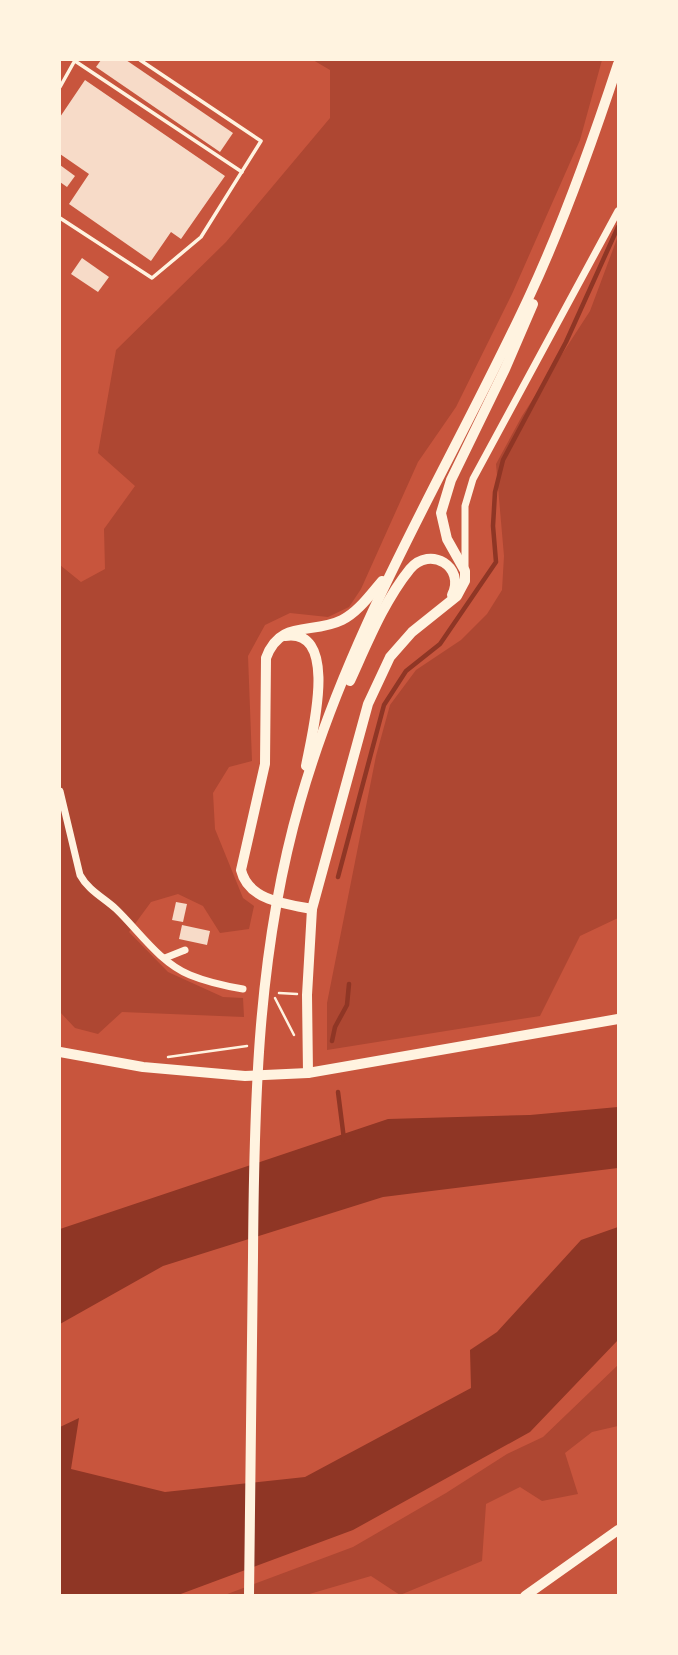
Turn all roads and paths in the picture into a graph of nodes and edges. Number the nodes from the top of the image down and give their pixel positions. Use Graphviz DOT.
graph roads {
  1 [pos="74,60"];
  2 [pos="140,60"];
  3 [pos="618,64"];
  4 [pos="60,88"];
  5 [pos="242,172"];
  6 [pos="618,211"];
  7 [pos="60,218"];
  8 [pos="556,239"];
  9 [pos="391,569"];
  10 [pos="465,571"];
  11 [pos="442,608"];
  12 [pos="275,640"];
  13 [pos="319,745"];
  14 [pos="60,791"];
  15 [pos="300,801"];
  16 [pos="312,909"];
  17 [pos="185,950"];
  18 [pos="165,958"];
  19 [pos="243,989"];
  20 [pos="279,993"];
  21 [pos="274,995"];
  22 [pos="307,995"];
  23 [pos="618,1018"];
  24 [pos="297,1041"];
  25 [pos="255,1047"];
  26 [pos="60,1052"];
  27 [pos="168,1061"];
  28 [pos="308,1073"];
  29 [pos="618,1530"];
  30 [pos="249,1595"];
  31 [pos="525,1595"];
  1 -- 4 [label="lane"];
  1 -- 5 [label="lane"];
  2 -- 5 [label="lane"];
  3 -- 8 [label="main road"];
  5 -- 7 [label="lane"];
  6 -- 10 [label="street"];
  8 -- 9 [label="main road"];
  8 -- 10 [label="main road"];
  9 -- 12 [label="main road"];
  9 -- 13 [label="main road"];
  10 -- 11 [label="main road"];
  11 -- 13 [label="main road"];
  11 -- 16 [label="main road"];
  12 -- 15 [label="main road"];
  12 -- 16 [label="main road"];
  13 -- 15 [label="main road"];
  14 -- 18 [label="street"];
  15 -- 25 [label="main road"];
  16 -- 22 [label="main road"];
  17 -- 18 [label="street"];
  18 -- 19 [label="street"];
  20 -- 22 [label="path"];
  21 -- 24 [label="path"];
  22 -- 28 [label="main road"];
  23 -- 28 [label="main road"];
  25 -- 27 [label="path"];
  25 -- 30 [label="main road"];
  26 -- 28 [label="main road"];
  29 -- 31 [label="main road"];
}
